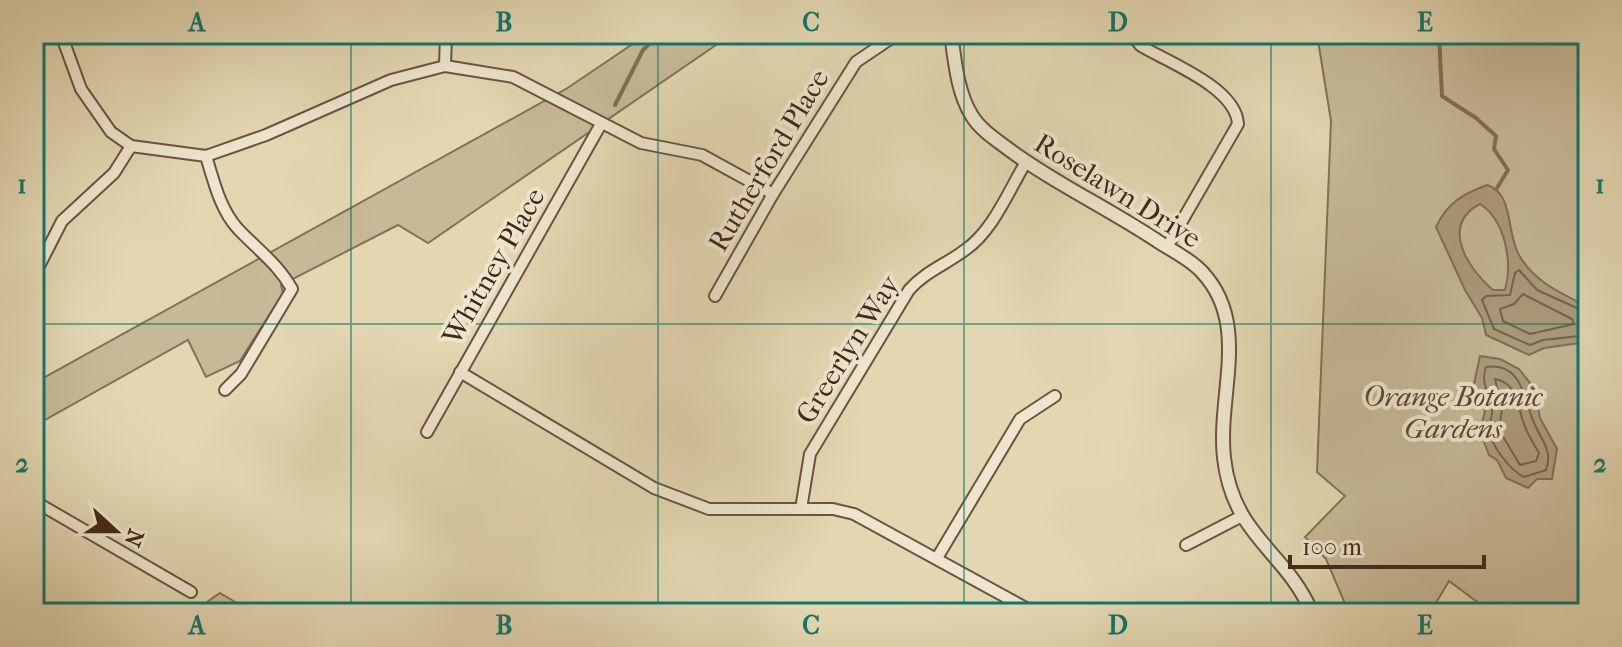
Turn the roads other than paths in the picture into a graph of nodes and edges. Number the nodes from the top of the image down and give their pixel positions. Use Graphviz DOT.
graph roads {
  1 [pos="46,34"];
  2 [pos="61,34"];
  3 [pos="446,34"];
  4 [pos="911,34"];
  5 [pos="951,34"];
  6 [pos="1131,34"];
  7 [pos="34,38"];
  8 [pos="445,66"];
  9 [pos="601,124"];
  10 [pos="131,146"];
  11 [pos="206,156"];
  12 [pos="1026,162"];
  13 [pos="773,194"];
  14 [pos="1167,247"];
  15 [pos="34,276"];
  16 [pos="715,296"];
  17 [pos="460,372"];
  18 [pos="225,390"];
  19 [pos="1055,396"];
  20 [pos="427,432"];
  21 [pos="34,501"];
  22 [pos="801,509"];
  23 [pos="1240,517"];
  24 [pos="1186,545"];
  25 [pos="937,558"];
  26 [pos="191,592"];
  27 [pos="1035,613"];
  28 [pos="1312,613"];
  1 -- 7 [label="street"];
  2 -- 10 [label="street"];
  3 -- 8 [label="street"];
  4 -- 13 [label="street, Rutherford Place"];
  5 -- 12 [label="street, Roselawn Drive"];
  6 -- 14 [label="street"];
  8 -- 9 [label="street"];
  8 -- 11 [label="street"];
  9 -- 13 [label="street"];
  9 -- 17 [label="street, Whitney Place"];
  10 -- 11 [label="street"];
  10 -- 15 [label="street"];
  11 -- 18 [label="street"];
  12 -- 14 [label="street, Roselawn Drive"];
  12 -- 22 [label="street, Greerlyn Way"];
  13 -- 16 [label="street, Rutherford Place"];
  14 -- 23 [label="street, Roselawn Drive"];
  17 -- 20 [label="street, Whitney Place"];
  17 -- 22 [label="street"];
  19 -- 25 [label="street"];
  21 -- 26 [label="street"];
  22 -- 25 [label="street"];
  23 -- 24 [label="street"];
  23 -- 28 [label="street, Roselawn Drive"];
  25 -- 27 [label="street"];
}
